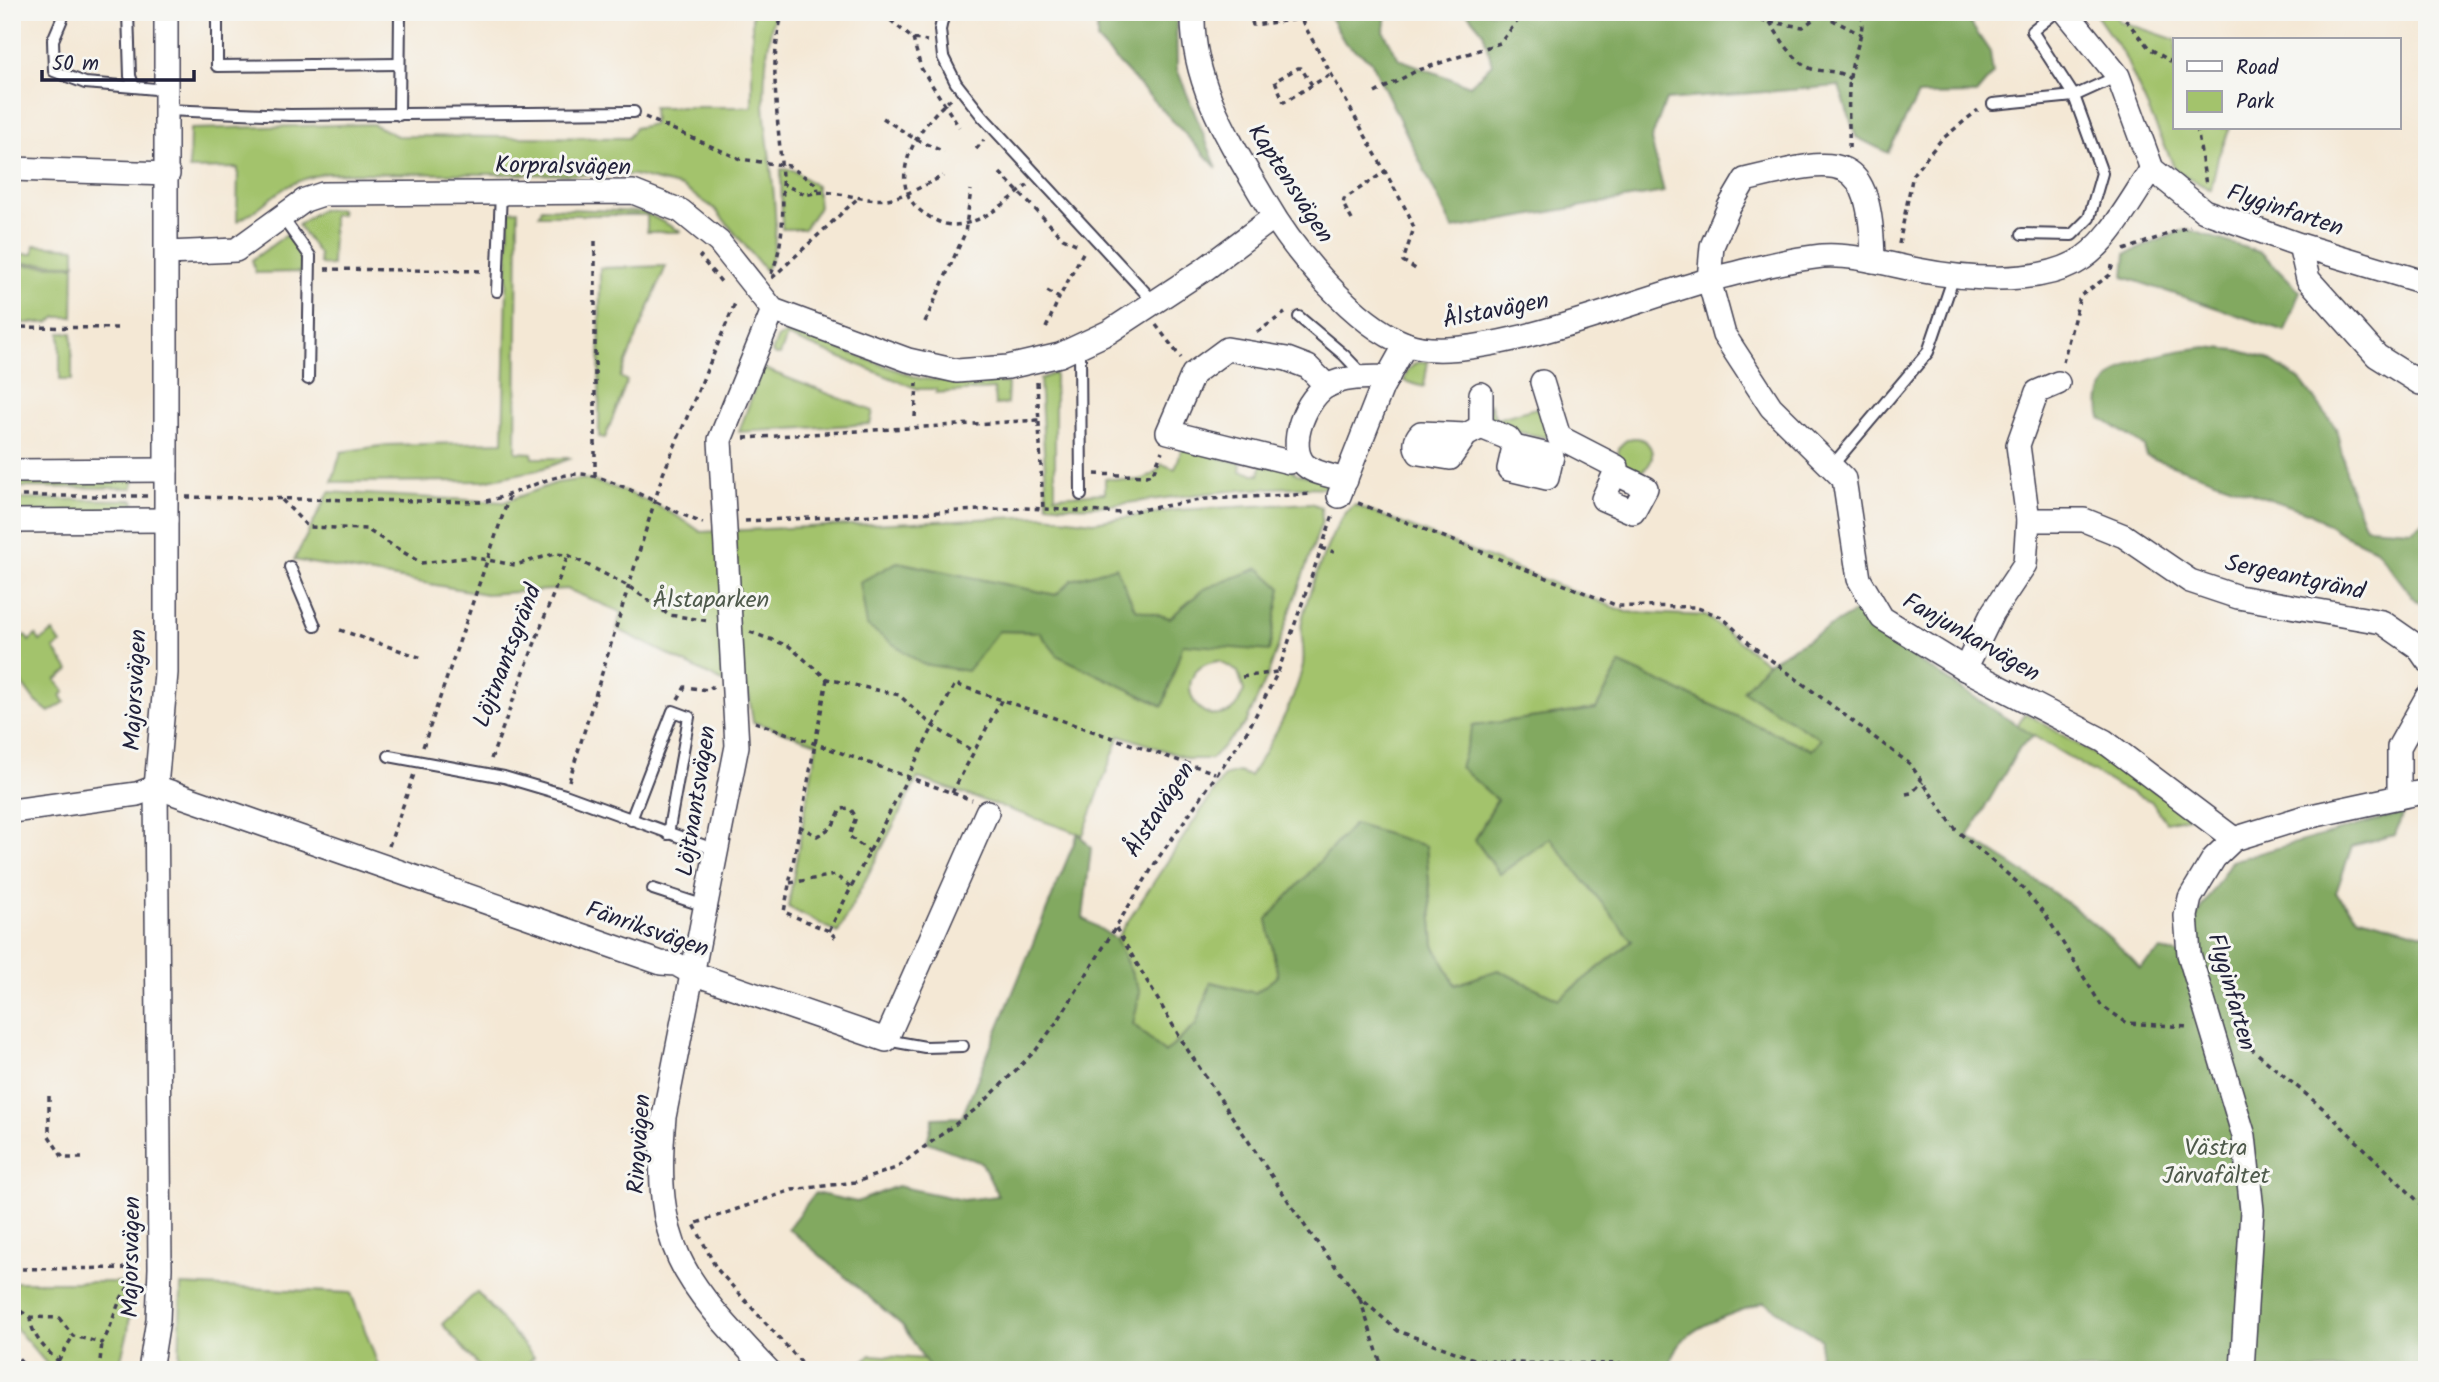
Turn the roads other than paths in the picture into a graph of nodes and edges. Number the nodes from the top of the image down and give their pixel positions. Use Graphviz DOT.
graph roads {
  1 [pos="65,12"];
  2 [pos="128,12"];
  3 [pos="166,12"];
  4 [pos="400,12"];
  5 [pos="944,12"];
  6 [pos="1193,12"];
  7 [pos="2056,12"];
  8 [pos="2066,12"];
  9 [pos="217,13"];
  10 [pos="399,64"];
  11 [pos="2118,76"];
  12 [pos="134,87"];
  13 [pos="2074,96"];
  14 [pos="166,100"];
  15 [pos="1993,104"];
  16 [pos="634,112"];
  17 [pos="399,115"];
  18 [pos="12,169"];
  19 [pos="2152,169"];
  20 [pos="168,174"];
  21 [pos="501,192"];
  22 [pos="282,217"];
  23 [pos="1274,217"];
  24 [pos="2022,234"];
  25 [pos="2300,246"];
  26 [pos="167,253"];
  27 [pos="1884,263"];
  28 [pos="1954,276"];
  29 [pos="1709,280"];
  30 [pos="2427,283"];
  31 [pos="497,291"];
  32 [pos="1149,305"];
  33 [pos="773,310"];
  34 [pos="1298,317"];
  35 [pos="1406,344"];
  36 [pos="1080,345"];
  37 [pos="1376,377"];
  38 [pos="308,379"];
  39 [pos="1542,382"];
  40 [pos="2058,383"];
  41 [pos="2420,383"];
  42 [pos="1326,386"];
  43 [pos="1481,394"];
  44 [pos="1555,446"];
  45 [pos="1299,457"];
  46 [pos="1831,467"];
  47 [pos="166,470"];
  48 [pos="12,471"];
  49 [pos="1615,473"];
  50 [pos="1081,495"];
  51 [pos="166,520"];
  52 [pos="2028,520"];
  53 [pos="12,521"];
  54 [pos="290,567"];
  55 [pos="315,626"];
  56 [pos="2427,660"];
  57 [pos="1965,669"];
  58 [pos="2427,697"];
  59 [pos="389,756"];
  60 [pos="156,787"];
  61 [pos="2427,791"];
  62 [pos="2399,797"];
  63 [pos="983,807"];
  64 [pos="12,811"];
  65 [pos="631,820"];
  66 [pos="668,834"];
  67 [pos="2234,839"];
  68 [pos="716,850"];
  69 [pos="653,889"];
  70 [pos="705,906"];
  71 [pos="692,973"];
  72 [pos="886,1040"];
  73 [pos="964,1046"];
  74 [pos="150,1370"];
  75 [pos="768,1370"];
  76 [pos="2242,1370"];
  1 -- 12 [label="lane"];
  2 -- 12 [label="lane"];
  3 -- 14 [label="street, Majorsvägen"];
  4 -- 10 [label="lane"];
  5 -- 32 [label="lane"];
  6 -- 23 [label="street, Kaptensvägen"];
  7 -- 13 [label="lane"];
  8 -- 11 [label="street"];
  9 -- 10 [label="lane"];
  10 -- 17 [label="lane"];
  11 -- 13 [label="lane"];
  11 -- 19 [label="street"];
  12 -- 14 [label="lane"];
  13 -- 15 [label="lane"];
  13 -- 24 [label="lane"];
  14 -- 17 [label="lane"];
  14 -- 20 [label="street, Majorsvägen"];
  16 -- 17 [label="lane"];
  18 -- 20 [label="street"];
  19 -- 25 [label="street, Flyginfarten"];
  19 -- 28 [label="street, Ålstavägen"];
  20 -- 26 [label="street, Majorsvägen"];
  21 -- 22 [label="street, Korpralsvägen"];
  21 -- 31 [label="lane"];
  21 -- 33 [label="street, Korpralsvägen"];
  22 -- 26 [label="street, Korpralsvägen"];
  22 -- 38 [label="lane"];
  23 -- 32 [label="street"];
  23 -- 35 [label="street, Kaptensvägen"];
  25 -- 30 [label="street, Flyginfarten"];
  25 -- 41 [label="street"];
  26 -- 47 [label="street, Majorsvägen"];
  27 -- 28 [label="street, Ålstavägen"];
  27 -- 29 [label="street, Ålstavägen"];
  27 -- 29 [label="street, Fanjunkarvägen"];
  28 -- 46 [label="lane"];
  29 -- 35 [label="street, Ålstavägen"];
  29 -- 46 [label="street, Fanjunkarvägen"];
  32 -- 36 [label="street"];
  33 -- 36 [label="street"];
  33 -- 68 [label="street, Löjtnantsvägen"];
  34 -- 37 [label="lane"];
  35 -- 37 [label="street"];
  36 -- 50 [label="lane"];
  37 -- 42 [label="street"];
  37 -- 45 [label="street"];
  39 -- 44 [label="street"];
  40 -- 52 [label="street"];
  42 -- 45 [label="street"];
  42 -- 45 [label="street"];
  43 -- 44 [label="street"];
  44 -- 49 [label="street"];
  46 -- 57 [label="street, Fanjunkarvägen"];
  47 -- 48 [label="street"];
  47 -- 51 [label="street, Majorsvägen"];
  51 -- 53 [label="street"];
  51 -- 60 [label="street, Majorsvägen"];
  52 -- 56 [label="street, Sergeantgränd"];
  52 -- 57 [label="street"];
  54 -- 55 [label="lane"];
  57 -- 67 [label="street, Fanjunkarvägen"];
  58 -- 62 [label="street"];
  59 -- 65 [label="lane"];
  60 -- 64 [label="street"];
  60 -- 71 [label="street, Fänriksvägen"];
  60 -- 74 [label="street, Majorsvägen"];
  61 -- 62 [label="street, Flyginfarten"];
  62 -- 67 [label="street, Flyginfarten"];
  63 -- 72 [label="street"];
  65 -- 66 [label="lane"];
  65 -- 66 [label="lane"];
  66 -- 68 [label="lane"];
  67 -- 76 [label="street, Flyginfarten"];
  68 -- 70 [label="street, Löjtnantsvägen"];
  69 -- 70 [label="lane"];
  70 -- 71 [label="street, Löjtnantsvägen"];
  71 -- 72 [label="street, Fänriksvägen"];
  71 -- 75 [label="street, Ringvägen"];
  72 -- 73 [label="lane"];
}
